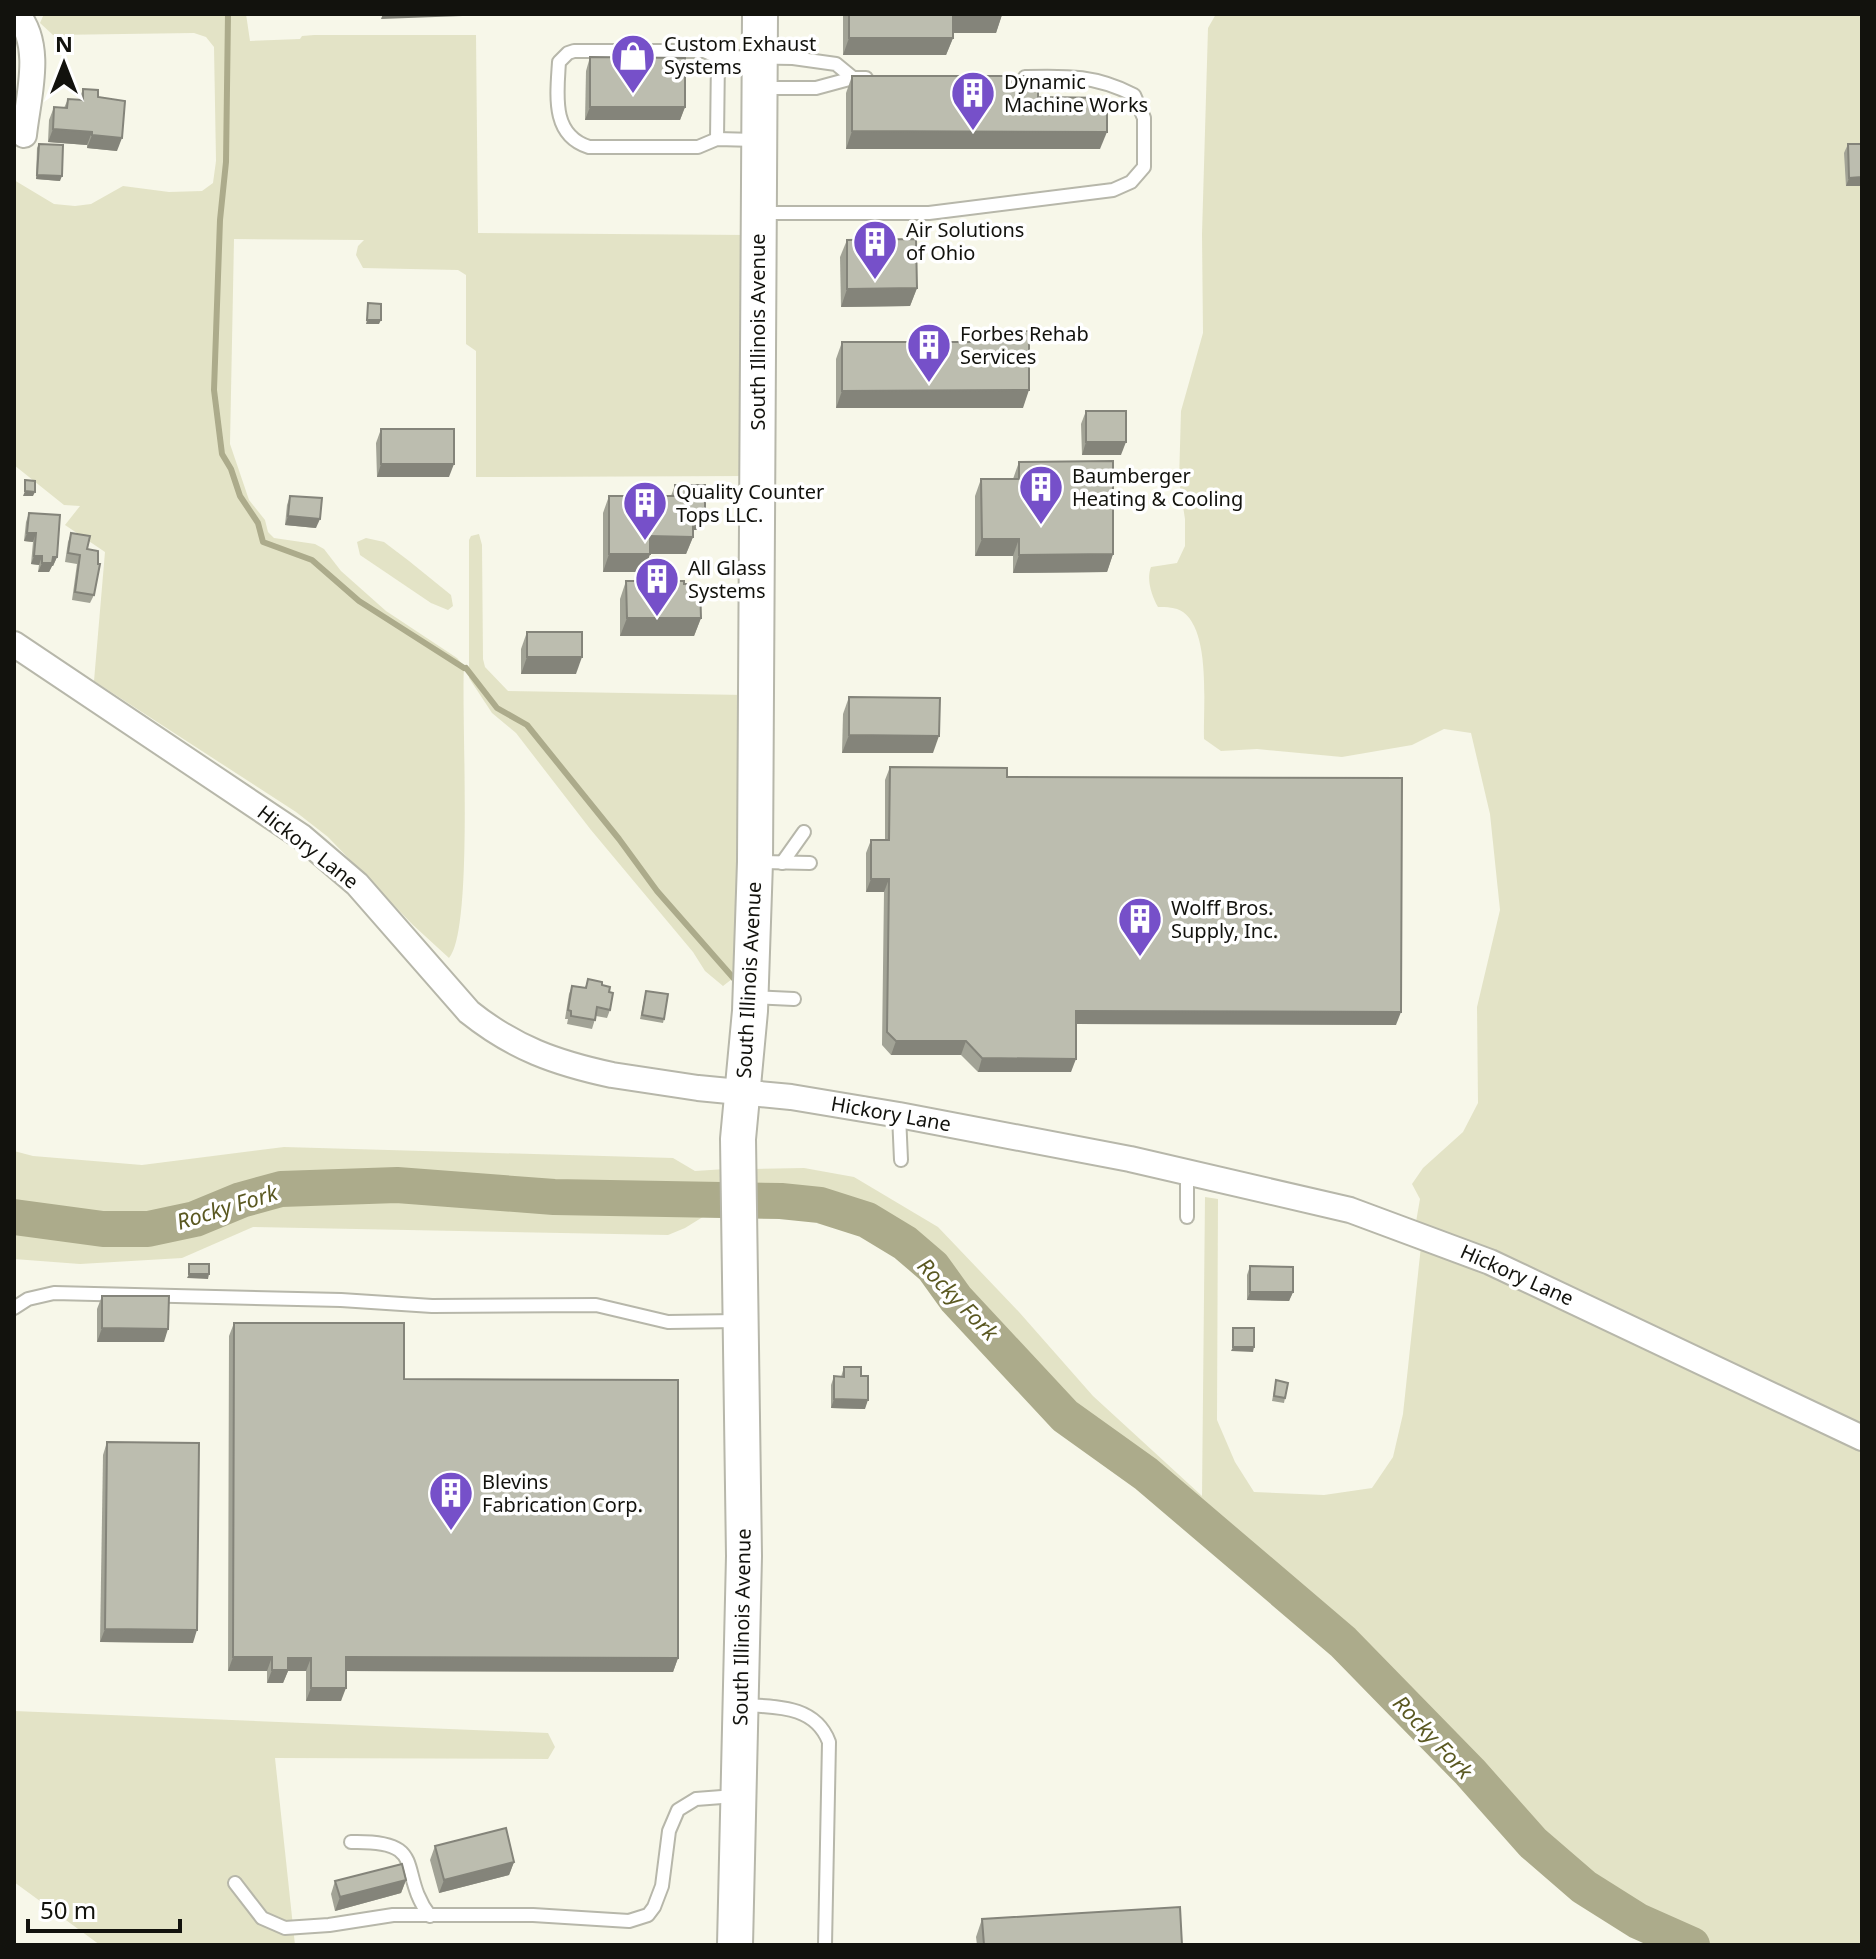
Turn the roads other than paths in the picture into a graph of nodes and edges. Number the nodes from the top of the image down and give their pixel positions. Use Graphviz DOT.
graph roads {
  1 [pos="17,14"];
  2 [pos="760,14"];
  3 [pos="718,57"];
  4 [pos="759,73"];
  5 [pos="1007,77"];
  6 [pos="853,78"];
  7 [pos="884,78"];
  8 [pos="24,135"];
  9 [pos="717,139"];
  10 [pos="759,140"];
  11 [pos="759,213"];
  12 [pos="14,644"];
  13 [pos="804,832"];
  14 [pos="769,862"];
  15 [pos="810,863"];
  16 [pos="751,996"];
  17 [pos="794,999"];
  18 [pos="742,1093"];
  19 [pos="899,1115"];
  20 [pos="901,1160"];
  21 [pos="1187,1171"];
  22 [pos="1187,1217"];
  23 [pos="14,1308"];
  24 [pos="740,1321"];
  25 [pos="1862,1438"];
  26 [pos="740,1705"];
  27 [pos="738,1796"];
  28 [pos="351,1842"];
  29 [pos="235,1883"];
  30 [pos="430,1916"];
  31 [pos="735,1945"];
  32 [pos="825,1945"];
  1 -- 8 [label="street"];
  2 -- 4 [label="main road, South Illinois Avenue"];
  3 -- 4 [label="lane"];
  3 -- 9 [label="lane"];
  3 -- 9 [label="lane"];
  4 -- 6 [label="lane"];
  4 -- 6 [label="lane"];
  4 -- 10 [label="main road, South Illinois Avenue"];
  5 -- 11 [label="lane"];
  6 -- 7 [label="lane"];
  9 -- 10 [label="lane"];
  10 -- 11 [label="main road, South Illinois Avenue"];
  11 -- 14 [label="main road, South Illinois Avenue"];
  12 -- 18 [label="street, Hickory Lane"];
  13 -- 14 [label="lane"];
  14 -- 15 [label="lane"];
  14 -- 16 [label="main road, South Illinois Avenue"];
  16 -- 17 [label="lane"];
  16 -- 18 [label="main road, South Illinois Avenue"];
  18 -- 19 [label="street, Hickory Lane"];
  18 -- 24 [label="main road, South Illinois Avenue"];
  19 -- 20 [label="lane"];
  19 -- 21 [label="street, Hickory Lane"];
  21 -- 22 [label="lane"];
  21 -- 25 [label="street, Hickory Lane"];
  23 -- 24 [label="lane"];
  24 -- 26 [label="main road, South Illinois Avenue"];
  26 -- 27 [label="main road, South Illinois Avenue"];
  26 -- 32 [label="lane"];
  27 -- 30 [label="lane"];
  27 -- 31 [label="main road, South Illinois Avenue"];
  28 -- 30 [label="lane"];
  29 -- 30 [label="lane"];
}
